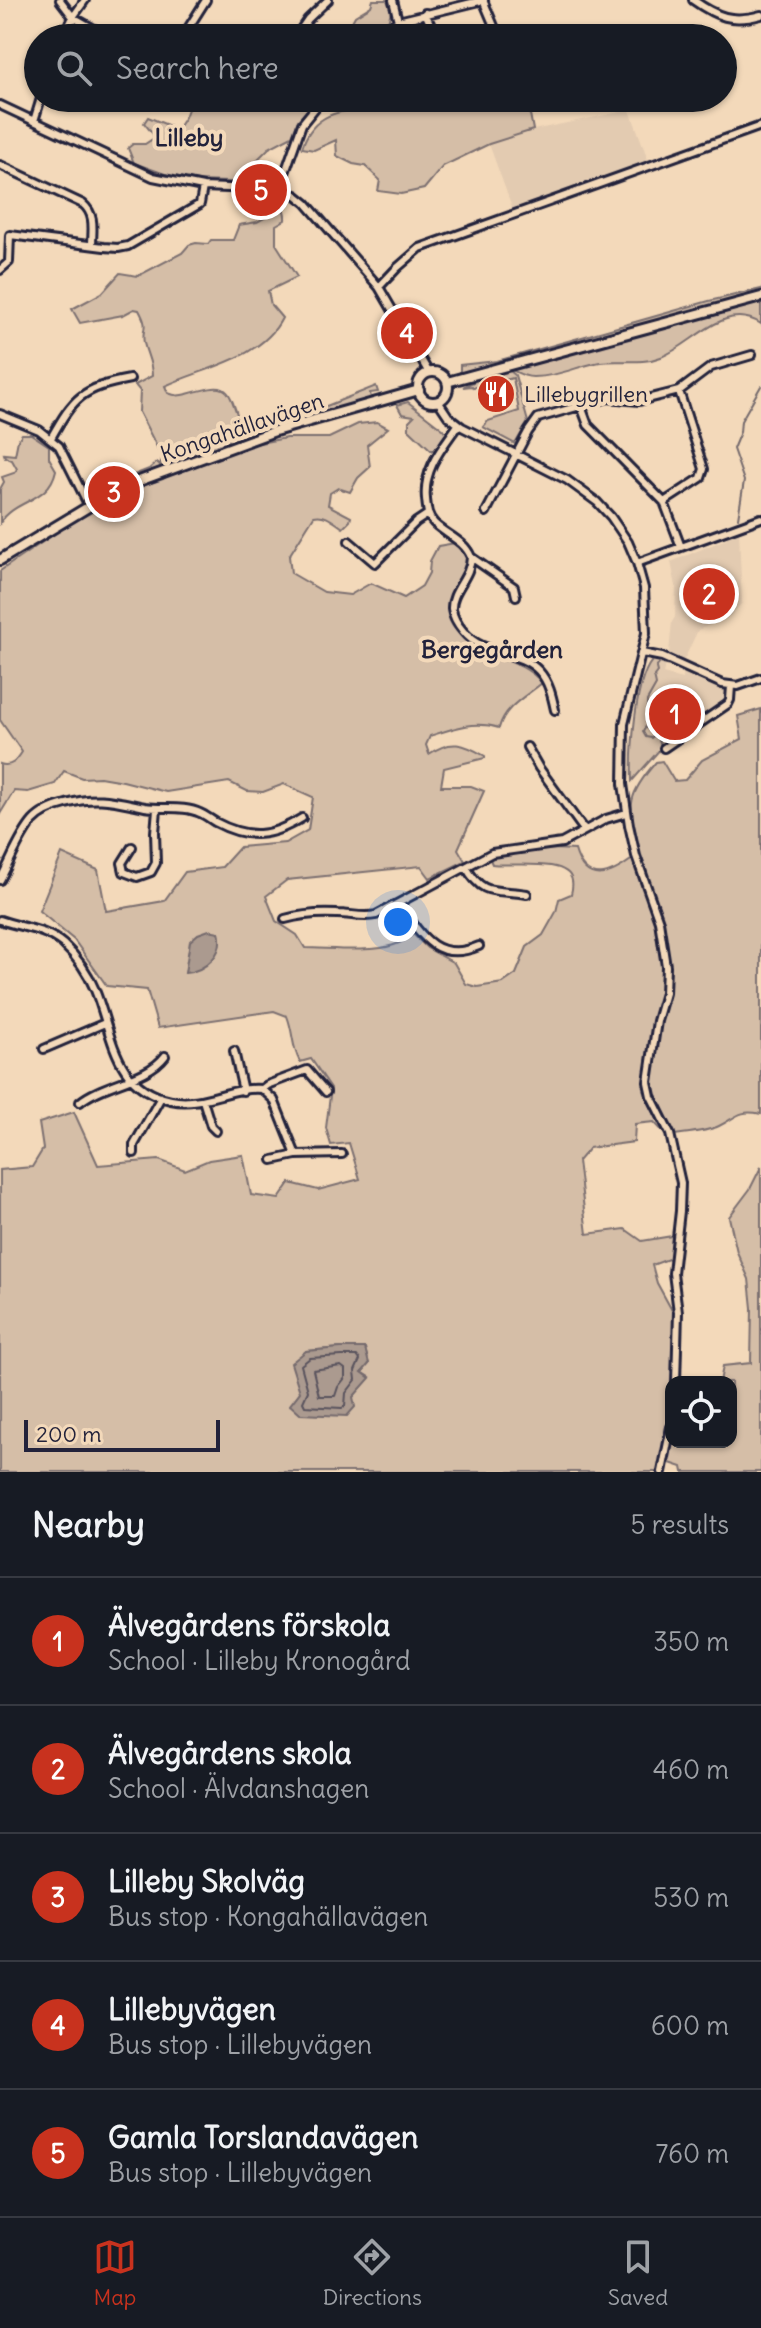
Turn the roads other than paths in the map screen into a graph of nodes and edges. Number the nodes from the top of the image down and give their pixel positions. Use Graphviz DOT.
graph roads {
  1 [pos="60,0"];
  2 [pos="85,0"];
  3 [pos="206,0"];
  4 [pos="328,0"];
  5 [pos="393,0"];
  6 [pos="483,0"];
  7 [pos="693,0"];
  8 [pos="425,13"];
  9 [pos="761,15"];
  10 [pos="73,17"];
  11 [pos="398,21"];
  12 [pos="70,24"];
  13 [pos="85,24"];
  14 [pos="191,24"];
  15 [pos="305,24"];
  16 [pos="393,24"];
  17 [pos="430,24"];
  18 [pos="493,24"];
  19 [pos="0,105"];
  20 [pos="37,112"];
  21 [pos="312,112"];
  22 [pos="34,121"];
  23 [pos="761,126"];
  24 [pos="0,165"];
  25 [pos="203,187"];
  26 [pos="279,190"];
  27 [pos="0,233"];
  28 [pos="10,235"];
  29 [pos="92,245"];
  30 [pos="0,270"];
  31 [pos="379,287"];
  32 [pos="761,297"];
  33 [pos="752,355"];
  34 [pos="429,373"];
  35 [pos="130,379"];
  36 [pos="447,382"];
  37 [pos="419,390"];
  38 [pos="679,391"];
  39 [pos="438,401"];
  40 [pos="581,406"];
  41 [pos="0,414"];
  42 [pos="458,425"];
  43 [pos="51,438"];
  44 [pos="516,455"];
  45 [pos="664,502"];
  46 [pos="89,506"];
  47 [pos="486,512"];
  48 [pos="428,514"];
  49 [pos="761,518"];
  50 [pos="349,541"];
  51 [pos="681,547"];
  52 [pos="471,557"];
  53 [pos="0,560"];
  54 [pos="637,563"];
  55 [pos="516,596"];
  56 [pos="642,653"];
  57 [pos="761,678"];
  58 [pos="731,686"];
  59 [pos="555,710"];
  60 [pos="527,747"];
  61 [pos="664,748"];
  62 [pos="157,809"];
  63 [pos="626,813"];
  64 [pos="302,818"];
  65 [pos="584,830"];
  66 [pos="132,847"];
  67 [pos="466,867"];
  68 [pos="0,880"];
  69 [pos="527,894"];
  70 [pos="399,903"];
  71 [pos="285,919"];
  72 [pos="0,920"];
  73 [pos="479,946"];
  74 [pos="105,1023"];
  75 [pos="44,1049"];
  76 [pos="234,1051"];
  77 [pos="165,1056"];
  78 [pos="131,1078"];
  79 [pos="262,1089"];
  80 [pos="243,1091"];
  81 [pos="326,1092"];
  82 [pos="161,1097"];
  83 [pos="203,1100"];
  84 [pos="80,1102"];
  85 [pos="216,1131"];
  86 [pos="134,1153"];
  87 [pos="342,1154"];
  88 [pos="296,1155"];
  89 [pos="273,1160"];
  90 [pos="676,1376"];
  91 [pos="667,1448"];
  92 [pos="662,1472"];
  1 -- 10 [label="street"];
  2 -- 10 [label="street"];
  3 -- 14 [label="street"];
  4 -- 15 [label="street"];
  5 -- 11 [label="street"];
  6 -- 8 [label="street"];
  6 -- 18 [label="street"];
  7 -- 9 [label="street"];
  8 -- 11 [label="street"];
  8 -- 17 [label="street"];
  10 -- 12 [label="street"];
  10 -- 13 [label="street"];
  11 -- 16 [label="street"];
  19 -- 22 [label="street"];
  20 -- 22 [label="street"];
  21 -- 26 [label="street"];
  22 -- 25 [label="street"];
  23 -- 31 [label="street"];
  24 -- 29 [label="street"];
  25 -- 26 [label="street"];
  25 -- 29 [label="street"];
  26 -- 31 [label="street"];
  27 -- 28 [label="street"];
  28 -- 29 [label="street"];
  28 -- 30 [label="street"];
  31 -- 34 [label="street"];
  32 -- 36 [label="street"];
  33 -- 38 [label="street"];
  34 -- 36 [label="street"];
  34 -- 37 [label="street"];
  35 -- 43 [label="street"];
  36 -- 39 [label="street"];
  37 -- 39 [label="street"];
  37 -- 46 [label="street, Kongahällavägen"];
  38 -- 40 [label="street"];
  38 -- 45 [label="street"];
  39 -- 42 [label="street"];
  40 -- 44 [label="street"];
  40 -- 45 [label="street"];
  41 -- 43 [label="street"];
  42 -- 44 [label="street"];
  42 -- 48 [label="street"];
  43 -- 46 [label="street"];
  44 -- 47 [label="street"];
  44 -- 54 [label="street"];
  45 -- 51 [label="street"];
  46 -- 53 [label="street, Kongahällavägen"];
  48 -- 50 [label="street"];
  48 -- 52 [label="street"];
  49 -- 51 [label="street"];
  51 -- 54 [label="street"];
  52 -- 55 [label="street"];
  52 -- 59 [label="street"];
  54 -- 56 [label="street"];
  56 -- 58 [label="street"];
  56 -- 63 [label="street"];
  57 -- 58 [label="street"];
  58 -- 61 [label="street"];
  60 -- 65 [label="street"];
  62 -- 64 [label="street"];
  62 -- 66 [label="street"];
  62 -- 68 [label="street"];
  63 -- 65 [label="street"];
  63 -- 90 [label="street"];
  65 -- 67 [label="street"];
  67 -- 69 [label="street"];
  67 -- 70 [label="street"];
  70 -- 71 [label="street"];
  70 -- 73 [label="street"];
  72 -- 74 [label="street"];
  74 -- 75 [label="street"];
  74 -- 78 [label="street"];
  76 -- 80 [label="street"];
  77 -- 78 [label="street"];
  78 -- 82 [label="street"];
  78 -- 84 [label="street"];
  79 -- 80 [label="street"];
  79 -- 81 [label="street"];
  79 -- 88 [label="street"];
  80 -- 83 [label="street"];
  82 -- 83 [label="street"];
  82 -- 86 [label="street"];
  83 -- 85 [label="street"];
  87 -- 88 [label="street"];
  88 -- 89 [label="street"];
  91 -- 92 [label="street"];
}
